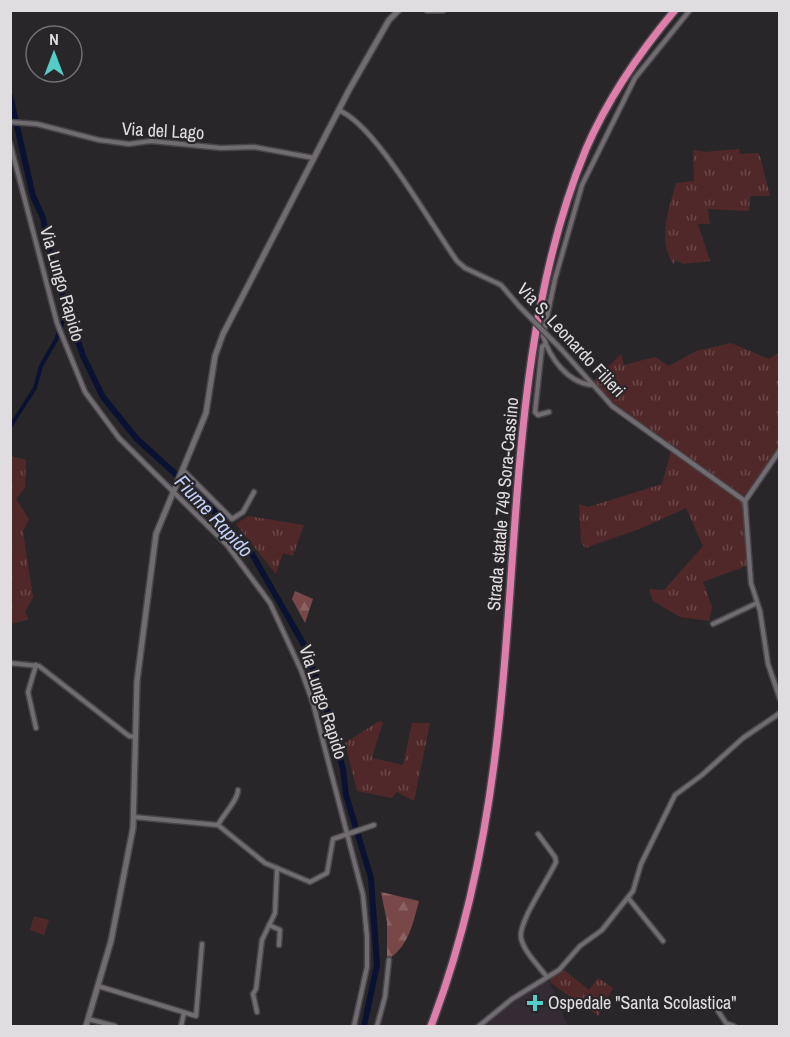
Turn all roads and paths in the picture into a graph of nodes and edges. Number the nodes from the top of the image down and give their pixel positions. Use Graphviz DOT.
graph roads {
  1 [pos="399,10"];
  2 [pos="427,10"];
  3 [pos="443,10"];
  4 [pos="677,10"];
  5 [pos="690,10"];
  6 [pos="338,110"];
  7 [pos="10,122"];
  8 [pos="10,143"];
  9 [pos="314,158"];
  10 [pos="545,344"];
  11 [pos="592,385"];
  12 [pos="549,412"];
  13 [pos="780,450"];
  14 [pos="182,473"];
  15 [pos="174,490"];
  16 [pos="254,492"];
  17 [pos="745,501"];
  18 [pos="757,603"];
  19 [pos="713,624"];
  20 [pos="10,663"];
  21 [pos="36,665"];
  22 [pos="780,699"];
  23 [pos="780,713"];
  24 [pos="36,728"];
  25 [pos="135,737"];
  26 [pos="238,790"];
  27 [pos="134,817"];
  28 [pos="218,825"];
  29 [pos="374,825"];
  30 [pos="347,832"];
  31 [pos="538,834"];
  32 [pos="277,868"];
  33 [pos="629,899"];
  34 [pos="269,925"];
  35 [pos="663,941"];
  36 [pos="202,944"];
  37 [pos="279,945"];
  38 [pos="388,960"];
  39 [pos="547,977"];
  40 [pos="98,986"];
  41 [pos="718,1011"];
  42 [pos="184,1012"];
  43 [pos="257,1012"];
  44 [pos="88,1018"];
  45 [pos="86,1026"];
  46 [pos="115,1026"];
  47 [pos="181,1026"];
  48 [pos="354,1026"];
  49 [pos="378,1026"];
  50 [pos="432,1026"];
  51 [pos="479,1026"];
  52 [pos="734,1026"];
  1 -- 6 [label="main road"];
  2 -- 3 [label="main road"];
  4 -- 50 [label="highway, Strada statale 749 Sora-Cassino"];
  5 -- 10 [label="street"];
  6 -- 9 [label="main road"];
  6 -- 11 [label="street, Via S. Leonardo Filieri, bridge"];
  7 -- 9 [label="street, Via del Lago"];
  8 -- 15 [label="street, Via Lungo Rapido"];
  9 -- 14 [label="main road"];
  10 -- 11 [label="street"];
  10 -- 12 [label="street"];
  11 -- 17 [label="street, Via S. Leonardo Filieri"];
  13 -- 17 [label="street"];
  14 -- 15 [label="main road"];
  14 -- 16 [label="street"];
  15 -- 25 [label="main road"];
  15 -- 30 [label="street, Via Lungo Rapido"];
  17 -- 18 [label="street"];
  18 -- 19 [label="street"];
  18 -- 22 [label="street"];
  20 -- 21 [label="street"];
  21 -- 24 [label="street"];
  21 -- 25 [label="street"];
  23 -- 33 [label="street"];
  25 -- 27 [label="main road"];
  26 -- 28 [label="street"];
  27 -- 28 [label="street"];
  27 -- 40 [label="main road"];
  28 -- 32 [label="street"];
  29 -- 30 [label="street"];
  30 -- 32 [label="street"];
  30 -- 48 [label="street, Via Lungo Rapido"];
  31 -- 39 [label="street"];
  32 -- 34 [label="street"];
  33 -- 35 [label="street"];
  33 -- 39 [label="street"];
  34 -- 37 [label="street"];
  34 -- 43 [label="street"];
  36 -- 42 [label="street"];
  38 -- 49 [label="street"];
  39 -- 51 [label="street"];
  40 -- 42 [label="street"];
  40 -- 44 [label="main road"];
  41 -- 52 [label="street"];
  42 -- 47 [label="street"];
  44 -- 45 [label="main road"];
  44 -- 46 [label="street"];
}
